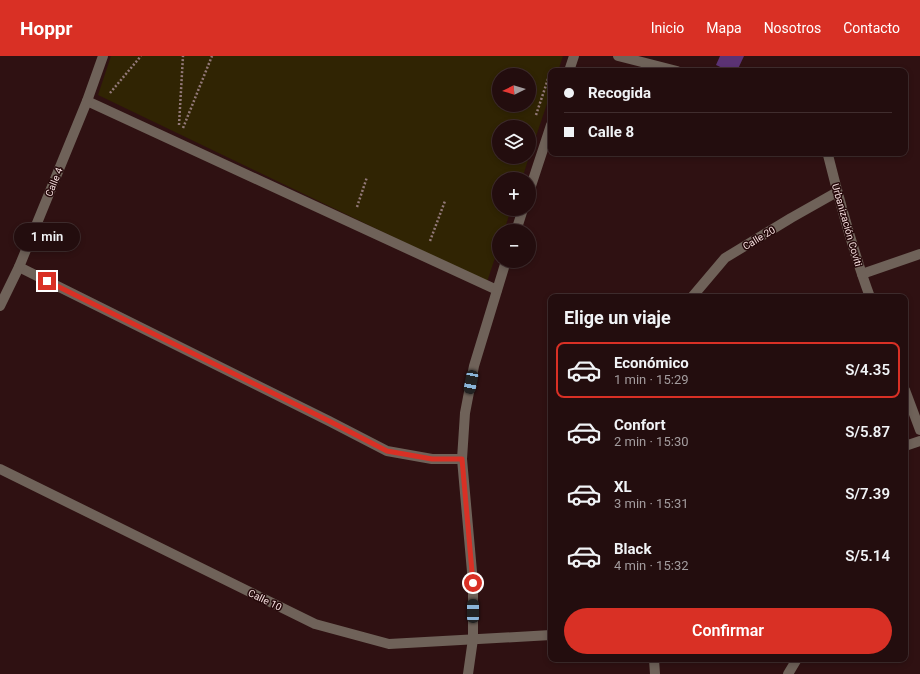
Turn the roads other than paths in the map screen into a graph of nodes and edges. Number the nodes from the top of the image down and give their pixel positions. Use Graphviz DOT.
graph roads {
  1 [pos="103,56"];
  2 [pos="574,56"];
  3 [pos="618,56"];
  4 [pos="570,68"];
  5 [pos="665,68"];
  6 [pos="87,101"];
  7 [pos="548,135"];
  8 [pos="828,156"];
  9 [pos="536,172"];
  10 [pos="837,192"];
  11 [pos="920,254"];
  12 [pos="18,267"];
  13 [pos="504,268"];
  14 [pos="862,274"];
  15 [pos="497,290"];
  16 [pos="695,294"];
  17 [pos="869,294"];
  18 [pos="0,306"];
  19 [pos="908,398"];
  20 [pos="920,430"];
  21 [pos="920,441"];
  22 [pos="908,445"];
  23 [pos="462,459"];
  24 [pos="0,469"];
  25 [pos="548,635"];
  26 [pos="473,639"];
  27 [pos="654,662"];
  28 [pos="794,662"];
  29 [pos="468,674"];
  30 [pos="655,674"];
  31 [pos="788,674"];
  1 -- 6 [label="street, Calle 4"];
  2 -- 4 [label="street"];
  3 -- 5 [label="street"];
  6 -- 12 [label="street, Calle 4"];
  6 -- 15 [label="street"];
  7 -- 9 [label="street"];
  8 -- 10 [label="street, Urbanización Coviti"];
  10 -- 14 [label="street, Urbanización Coviti"];
  10 -- 16 [label="street, Calle 20"];
  11 -- 14 [label="street"];
  12 -- 18 [label="street, Calle 4"];
  12 -- 23 [label="street"];
  13 -- 15 [label="street"];
  14 -- 17 [label="street, Urbanización Coviti"];
  15 -- 23 [label="street"];
  19 -- 20 [label="street"];
  21 -- 22 [label="street"];
  23 -- 26 [label="street"];
  24 -- 26 [label="street, Calle 10"];
  25 -- 26 [label="street, Calle 10"];
  26 -- 29 [label="street"];
  27 -- 30 [label="street"];
  28 -- 31 [label="street"];
}
